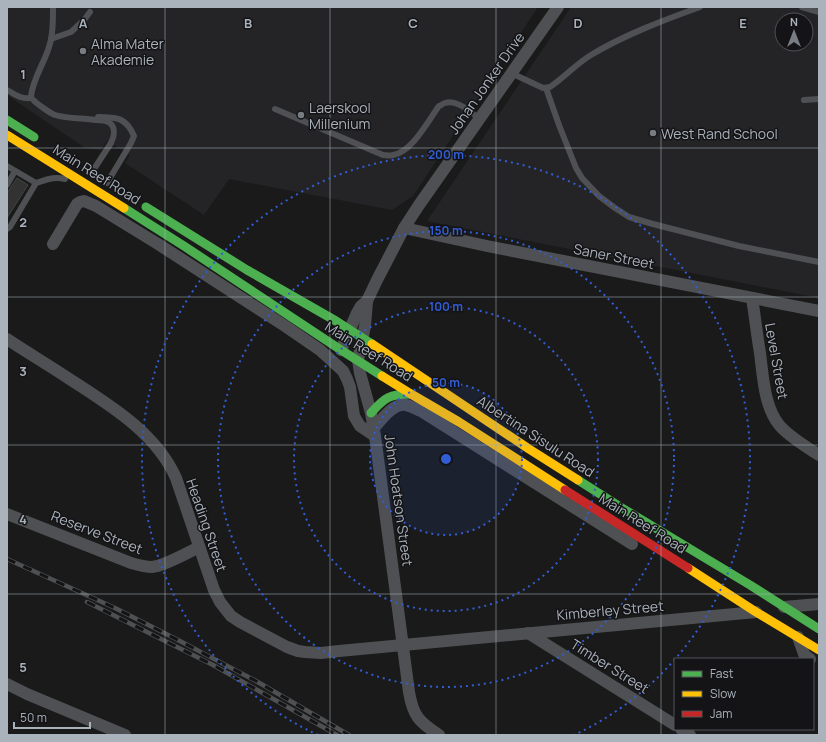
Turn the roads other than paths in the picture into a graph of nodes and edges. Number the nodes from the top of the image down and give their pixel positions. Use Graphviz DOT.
graph roads {
  1 [pos="53,7"];
  2 [pos="558,7"];
  3 [pos="700,7"];
  4 [pos="802,7"];
  5 [pos="90,12"];
  6 [pos="819,12"];
  7 [pos="51,39"];
  8 [pos="511,73"];
  9 [pos="546,88"];
  10 [pos="7,90"];
  11 [pos="31,98"];
  12 [pos="819,99"];
  13 [pos="804,100"];
  14 [pos="275,108"];
  15 [pos="84,118"];
  16 [pos="479,118"];
  17 [pos="7,120"];
  18 [pos="7,136"];
  19 [pos="40,140"];
  20 [pos="7,166"];
  21 [pos="15,171"];
  22 [pos="36,183"];
  23 [pos="7,185"];
  24 [pos="100,192"];
  25 [pos="139,202"];
  26 [pos="7,228"];
  27 [pos="404,228"];
  28 [pos="53,244"];
  29 [pos="819,262"];
  30 [pos="752,298"];
  31 [pos="367,301"];
  32 [pos="819,312"];
  33 [pos="349,330"];
  34 [pos="363,338"];
  35 [pos="7,339"];
  36 [pos="341,350"];
  37 [pos="358,360"];
  38 [pos="411,394"];
  39 [pos="371,413"];
  40 [pos="375,432"];
  41 [pos="819,455"];
  42 [pos="7,514"];
  43 [pos="199,547"];
  44 [pos="686,567"];
  45 [pos="819,604"];
  46 [pos="784,607"];
  47 [pos="756,612"];
  48 [pos="819,630"];
  49 [pos="528,632"];
  50 [pos="798,637"];
  51 [pos="403,645"];
  52 [pos="819,650"];
  53 [pos="809,658"];
  54 [pos="7,684"];
  55 [pos="674,725"];
  56 [pos="125,735"];
  57 [pos="439,735"];
  1 -- 7 [label="lane"];
  2 -- 8 [label="street, Johan Jonker Drive"];
  3 -- 9 [label="lane"];
  4 -- 6 [label="lane"];
  5 -- 7 [label="lane"];
  7 -- 11 [label="lane"];
  8 -- 9 [label="lane"];
  8 -- 16 [label="street, Johan Jonker Drive"];
  9 -- 29 [label="lane"];
  10 -- 11 [label="lane"];
  11 -- 15 [label="lane"];
  12 -- 13 [label="lane"];
  14 -- 16 [label="lane"];
  15 -- 15 [label="lane"];
  16 -- 27 [label="street, Johan Jonker Drive"];
  17 -- 19 [label="main road, Main Reef Road"];
  18 -- 24 [label="main road, Main Reef Road"];
  20 -- 21 [label="lane"];
  21 -- 22 [label="lane"];
  21 -- 23 [label="lane"];
  22 -- 24 [label="lane"];
  22 -- 26 [label="lane"];
  24 -- 36 [label="main road, Main Reef Road"];
  25 -- 33 [label="main road, Main Reef Road"];
  27 -- 30 [label="street, Saner Street"];
  27 -- 31 [label="street, Johan Jonker Drive"];
  28 -- 40 [label="street"];
  30 -- 32 [label="street, Saner Street"];
  30 -- 41 [label="street, Level Street"];
  31 -- 33 [label="street, Johan Jonker Drive"];
  31 -- 34 [label="street, Johan Jonker Drive"];
  33 -- 34 [label="main road, Main Reef Road"];
  33 -- 36 [label="street, Johan Jonker Drive"];
  34 -- 37 [label="street, Johan Jonker Drive"];
  34 -- 46 [label="main road, Albertina Sisulu Road"];
  35 -- 43 [label="street, Heading Street"];
  36 -- 37 [label="main road, Main Reef Road"];
  37 -- 38 [label="main road, Main Reef Road"];
  37 -- 39 [label="street, John Hoatson Street"];
  38 -- 39 [label="main road"];
  38 -- 44 [label="main road, Main Reef Road"];
  39 -- 40 [label="street, John Hoatson Street"];
  40 -- 44 [label="street"];
  40 -- 51 [label="street, John Hoatson Street"];
  42 -- 43 [label="street, Reserve Street"];
  43 -- 51 [label="street, Heading Street"];
  44 -- 47 [label="main road, Main Reef Road"];
  45 -- 46 [label="street, Kimberley Street"];
  46 -- 47 [label="street, Kimberley Street"];
  46 -- 48 [label="main road, Albertina Sisulu Road"];
  47 -- 49 [label="street, Kimberley Street"];
  47 -- 50 [label="main road, Main Reef Road"];
  49 -- 51 [label="street, Kimberley Street"];
  49 -- 55 [label="street, Timber Street"];
  50 -- 52 [label="main road, Main Reef Road"];
  50 -- 53 [label="street"];
  51 -- 57 [label="street"];
  54 -- 56 [label="street"];
}
